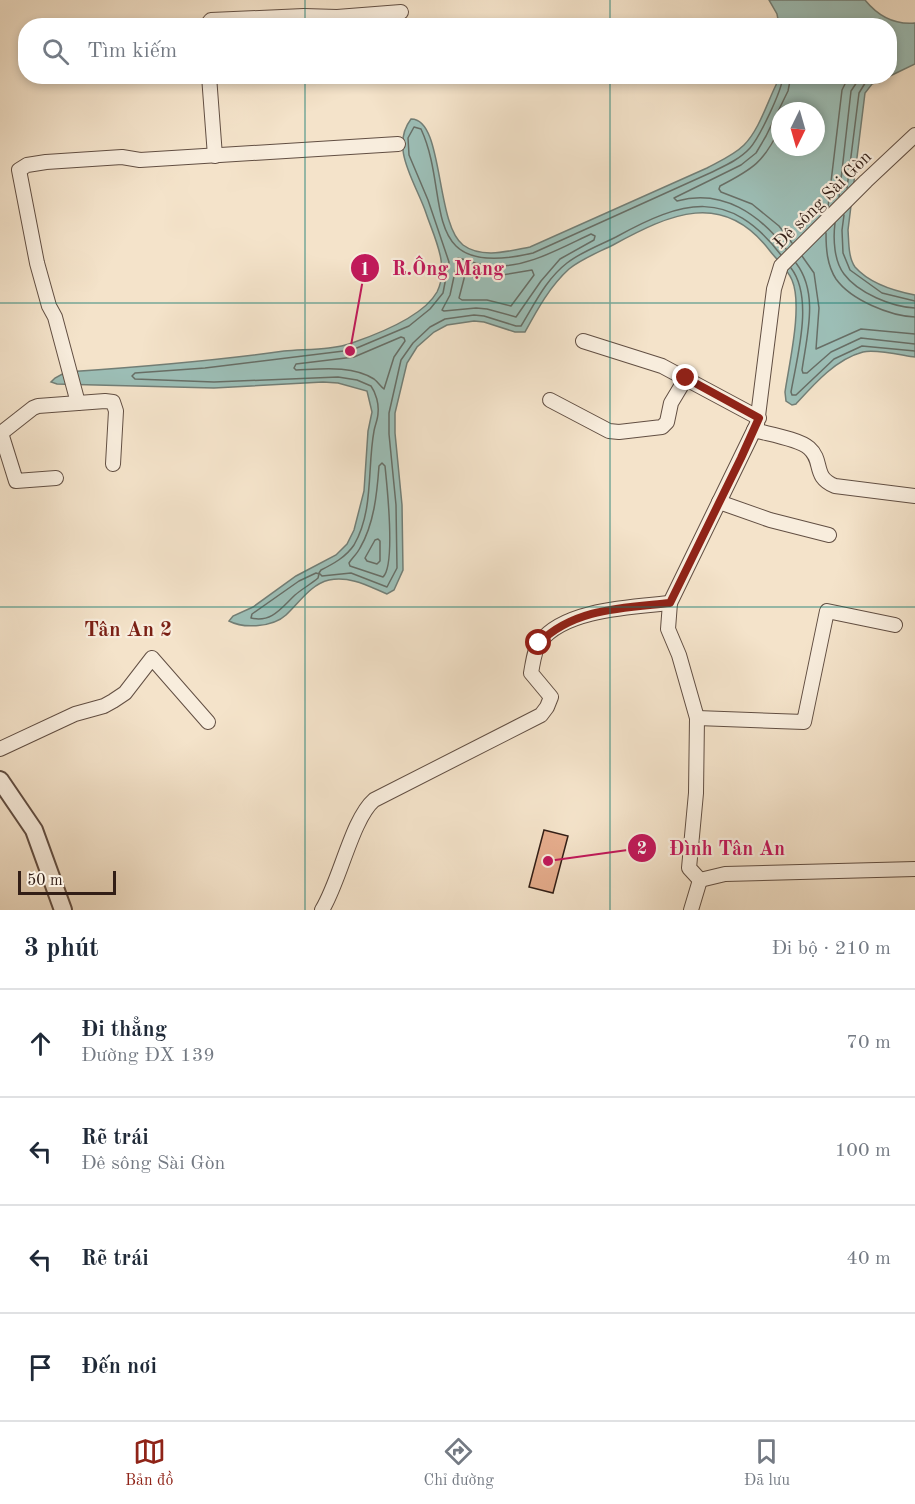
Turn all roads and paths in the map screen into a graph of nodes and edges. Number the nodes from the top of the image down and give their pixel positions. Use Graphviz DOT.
graph roads {
  1 [pos="401,12"];
  2 [pos="258,18"];
  3 [pos="209,84"];
  4 [pos="915,135"];
  5 [pos="398,144"];
  6 [pos="215,156"];
  7 [pos="583,341"];
  8 [pos="686,378"];
  9 [pos="550,400"];
  10 [pos="78,403"];
  11 [pos="756,424"];
  12 [pos="1,434"];
  13 [pos="113,464"];
  14 [pos="56,478"];
  15 [pos="915,496"];
  16 [pos="719,502"];
  17 [pos="829,535"];
  18 [pos="670,603"];
  19 [pos="895,625"];
  20 [pos="697,718"];
  21 [pos="208,722"];
  22 [pos="0,749"];
  23 [pos="0,780"];
  24 [pos="915,868"];
  25 [pos="700,880"];
  26 [pos="63,910"];
  27 [pos="322,910"];
  28 [pos="691,910"];
  1 -- 2 [label="street"];
  3 -- 6 [label="street"];
  4 -- 11 [label="street, Đê sông Sài Gòn"];
  5 -- 6 [label="street"];
  6 -- 10 [label="street"];
  7 -- 8 [label="street"];
  8 -- 9 [label="street"];
  8 -- 11 [label="street"];
  10 -- 12 [label="street"];
  10 -- 13 [label="street"];
  11 -- 15 [label="street"];
  11 -- 16 [label="street, Đê sông Sài Gòn"];
  12 -- 14 [label="street"];
  16 -- 17 [label="street"];
  16 -- 18 [label="street, Đê sông Sài Gòn"];
  18 -- 20 [label="street"];
  18 -- 27 [label="street"];
  19 -- 20 [label="street"];
  20 -- 25 [label="street"];
  21 -- 22 [label="street"];
  23 -- 26 [label="street"];
  24 -- 25 [label="street"];
  25 -- 28 [label="street"];
}
